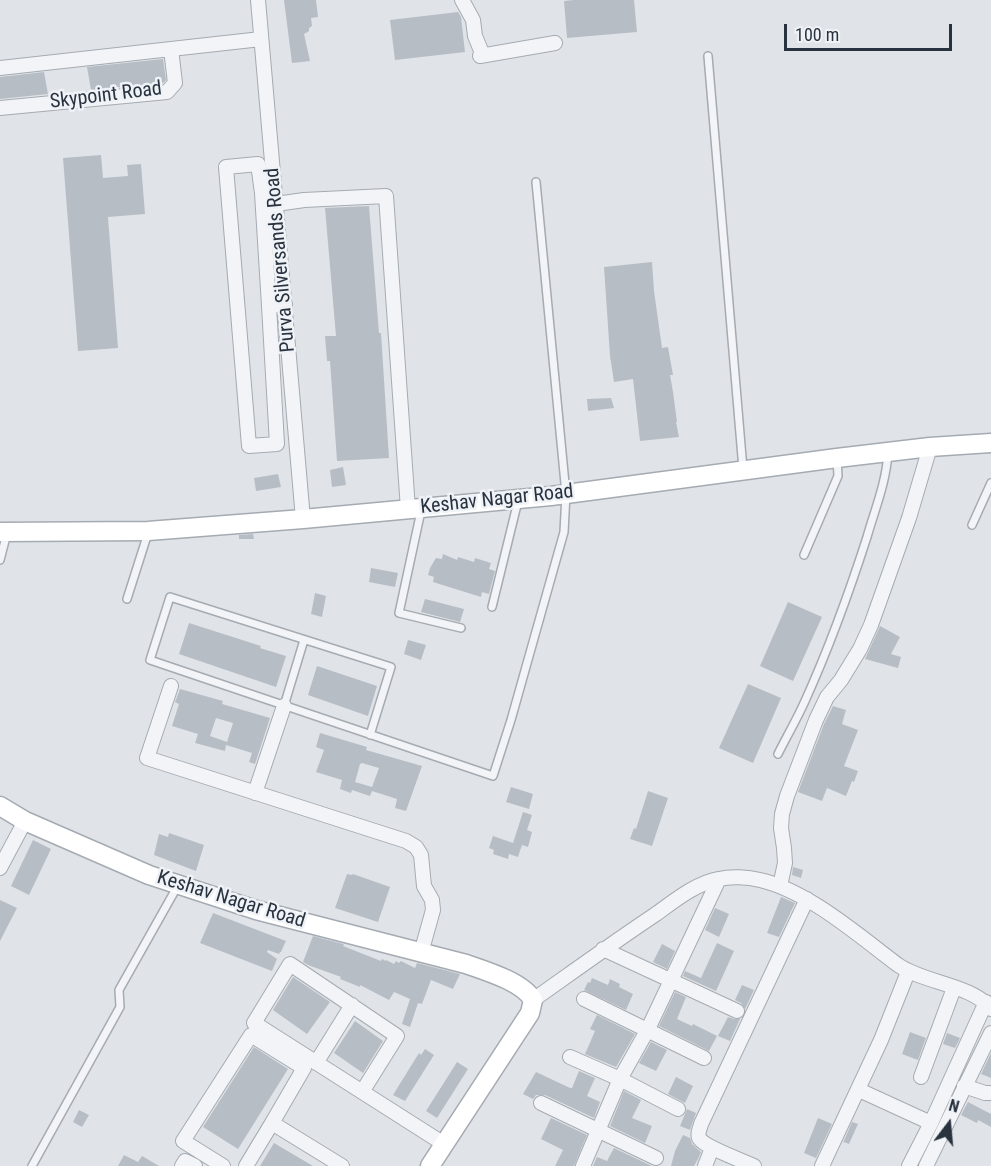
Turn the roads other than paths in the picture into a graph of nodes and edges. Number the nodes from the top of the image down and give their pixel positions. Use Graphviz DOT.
graph roads {
  1 [pos="258,0"];
  2 [pos="462,0"];
  3 [pos="261,39"];
  4 [pos="555,43"];
  5 [pos="171,49"];
  6 [pos="708,56"];
  7 [pos="0,68"];
  8 [pos="0,108"];
  9 [pos="536,182"];
  10 [pos="276,204"];
  11 [pos="285,304"];
  12 [pos="269,306"];
  13 [pos="991,443"];
  14 [pos="930,447"];
  15 [pos="888,452"];
  16 [pos="837,458"];
  17 [pos="743,470"];
  18 [pos="991,483"];
  19 [pos="566,494"];
  20 [pos="519,499"];
  21 [pos="415,509"];
  22 [pos="303,519"];
  23 [pos="972,525"];
  24 [pos="148,531"];
  25 [pos="3,532"];
  26 [pos="804,555"];
  27 [pos="0,560"];
  28 [pos="127,599"];
  29 [pos="492,607"];
  30 [pos="461,628"];
  31 [pos="304,640"];
  32 [pos="171,686"];
  33 [pos="284,706"];
  34 [pos="370,735"];
  35 [pos="778,754"];
  36 [pos="255,793"];
  37 [pos="0,806"];
  38 [pos="25,821"];
  39 [pos="0,868"];
  40 [pos="719,879"];
  41 [pos="178,884"];
  42 [pos="780,886"];
  43 [pos="807,899"];
  44 [pos="603,949"];
  45 [pos="421,953"];
  46 [pos="908,972"];
  47 [pos="671,981"];
  48 [pos="954,988"];
  49 [pos="584,999"];
  50 [pos="533,1000"];
  51 [pos="352,1005"];
  52 [pos="988,1006"];
  53 [pos="737,1011"];
  54 [pos="648,1029"];
  55 [pos="991,1033"];
  56 [pos="570,1057"];
  57 [pos="704,1058"];
  58 [pos="316,1063"];
  59 [pos="921,1077"];
  60 [pos="620,1079"];
  61 [pos="964,1086"];
  62 [pos="859,1090"];
  63 [pos="362,1092"];
  64 [pos="991,1093"];
  65 [pos="541,1103"];
  66 [pos="678,1109"];
  67 [pos="272,1123"];
  68 [pos="931,1123"];
  69 [pos="598,1131"];
  70 [pos="444,1144"];
  71 [pos="712,1148"];
  72 [pos="656,1158"];
  73 [pos="32,1166"];
  74 [pos="182,1166"];
  75 [pos="195,1166"];
  76 [pos="223,1166"];
  77 [pos="246,1166"];
  78 [pos="342,1166"];
  79 [pos="430,1166"];
  80 [pos="583,1166"];
  81 [pos="705,1166"];
  82 [pos="754,1166"];
  83 [pos="822,1166"];
  84 [pos="909,1166"];
  85 [pos="926,1166"];
  1 -- 3 [label="street, Purva Silversands Road"];
  2 -- 4 [label="street"];
  3 -- 5 [label="street, Skypoint Road"];
  3 -- 10 [label="street, Purva Silversands Road"];
  5 -- 7 [label="street, Skypoint Road"];
  5 -- 8 [label="street, Skypoint Road"];
  6 -- 17 [label="lane"];
  9 -- 19 [label="lane"];
  10 -- 11 [label="street, Purva Silversands Road"];
  10 -- 21 [label="street"];
  11 -- 12 [label="street"];
  11 -- 22 [label="street, Purva Silversands Road"];
  12 -- 12 [label="street"];
  13 -- 14 [label="street, Keshav Nagar Road"];
  14 -- 15 [label="street, Keshav Nagar Road"];
  14 -- 42 [label="street"];
  15 -- 16 [label="street, Keshav Nagar Road"];
  15 -- 35 [label="lane"];
  16 -- 17 [label="street, Keshav Nagar Road"];
  16 -- 26 [label="lane"];
  17 -- 19 [label="street, Keshav Nagar Road"];
  18 -- 23 [label="lane"];
  19 -- 20 [label="street, Keshav Nagar Road"];
  19 -- 34 [label="lane"];
  20 -- 21 [label="street, Keshav Nagar Road"];
  20 -- 29 [label="lane"];
  21 -- 22 [label="street, Keshav Nagar Road"];
  21 -- 30 [label="lane"];
  22 -- 24 [label="street, Keshav Nagar Road"];
  24 -- 25 [label="street, Keshav Nagar Road"];
  24 -- 28 [label="lane"];
  25 -- 27 [label="lane"];
  31 -- 33 [label="lane"];
  31 -- 33 [label="lane"];
  31 -- 34 [label="lane"];
  32 -- 36 [label="street"];
  33 -- 34 [label="lane"];
  33 -- 36 [label="street"];
  36 -- 45 [label="street"];
  37 -- 38 [label="street, Keshav Nagar Road"];
  38 -- 39 [label="street"];
  38 -- 41 [label="street, Keshav Nagar Road"];
  40 -- 42 [label="street"];
  40 -- 44 [label="street"];
  40 -- 47 [label="street"];
  41 -- 45 [label="street, Keshav Nagar Road"];
  41 -- 73 [label="lane"];
  42 -- 43 [label="street"];
  43 -- 46 [label="street"];
  43 -- 71 [label="street"];
  44 -- 47 [label="street"];
  44 -- 50 [label="street"];
  45 -- 50 [label="street, Keshav Nagar Road"];
  46 -- 48 [label="street"];
  46 -- 62 [label="street"];
  47 -- 53 [label="street"];
  47 -- 54 [label="street"];
  48 -- 52 [label="street"];
  48 -- 59 [label="street"];
  49 -- 54 [label="street"];
  50 -- 70 [label="street"];
  51 -- 58 [label="street"];
  51 -- 58 [label="street"];
  51 -- 63 [label="street"];
  52 -- 68 [label="street"];
  54 -- 57 [label="street"];
  54 -- 60 [label="street"];
  55 -- 61 [label="street"];
  56 -- 60 [label="street"];
  58 -- 63 [label="street"];
  60 -- 66 [label="street"];
  60 -- 69 [label="street"];
  61 -- 64 [label="street"];
  61 -- 85 [label="street"];
  62 -- 68 [label="street"];
  62 -- 83 [label="street"];
  63 -- 70 [label="street"];
  65 -- 69 [label="street"];
  67 -- 76 [label="street"];
  67 -- 77 [label="street"];
  67 -- 78 [label="street"];
  68 -- 84 [label="street"];
  69 -- 72 [label="street"];
  69 -- 80 [label="street"];
  70 -- 79 [label="street"];
  71 -- 81 [label="street"];
  71 -- 82 [label="street"];
  74 -- 75 [label="street"];
}
